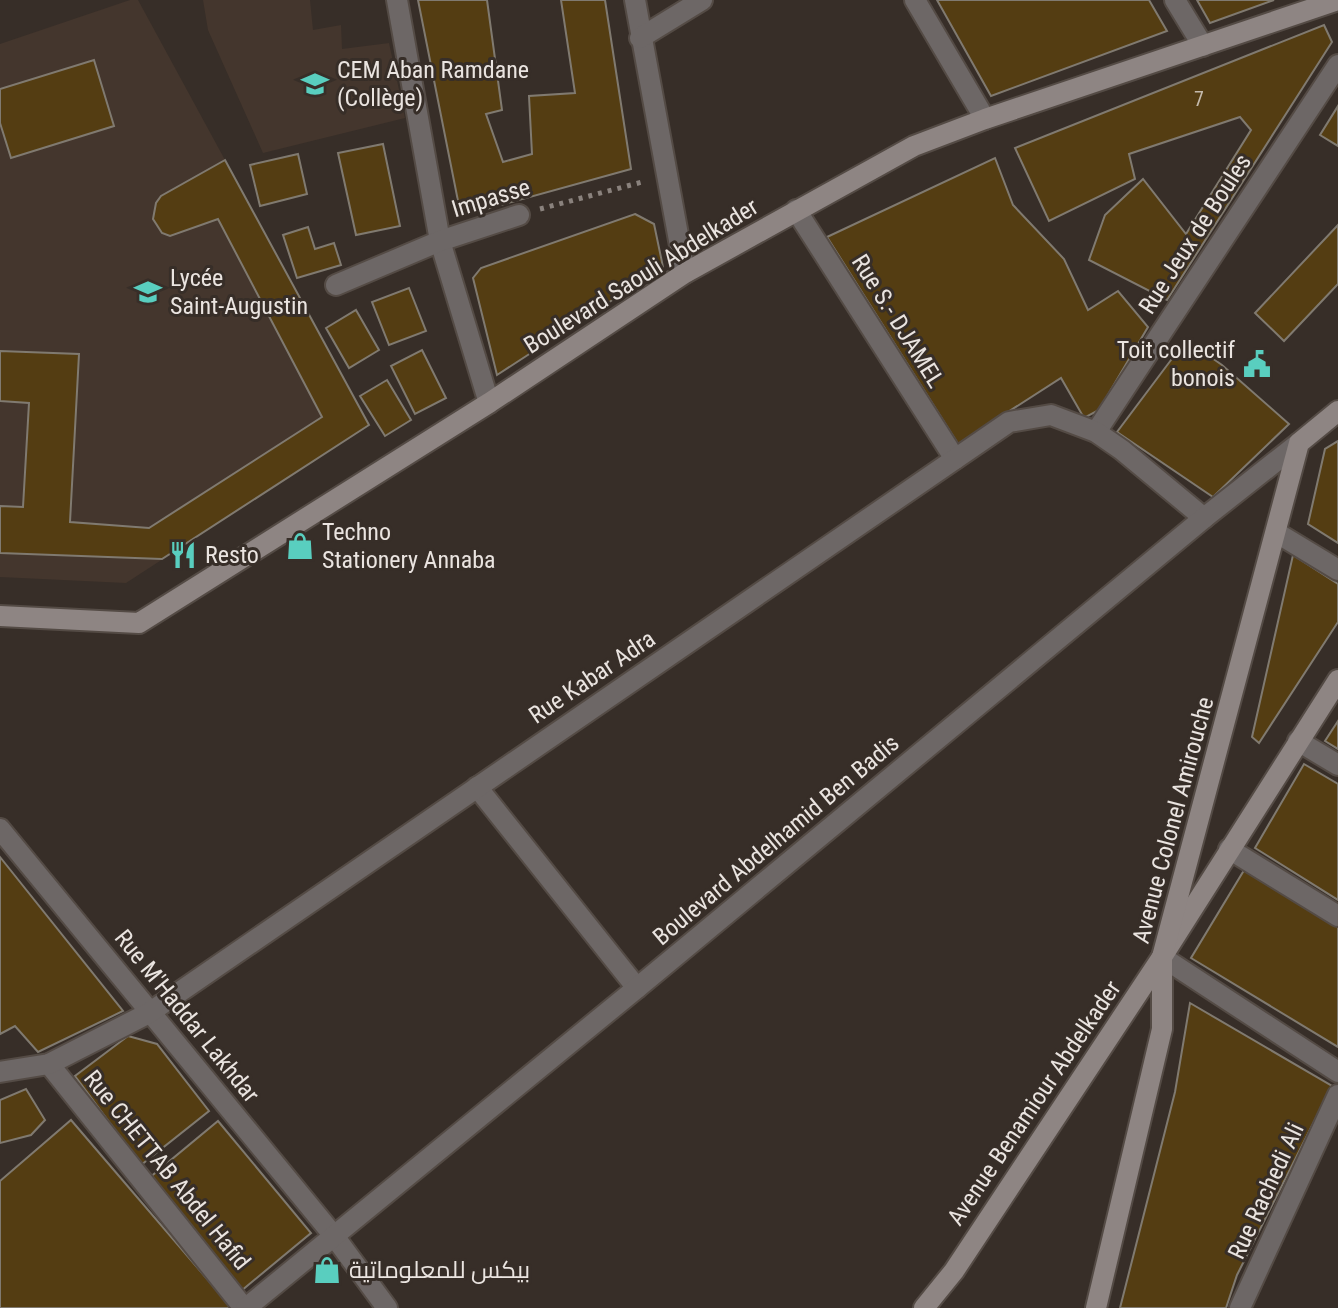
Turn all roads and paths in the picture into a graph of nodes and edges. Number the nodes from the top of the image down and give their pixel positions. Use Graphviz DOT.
graph roads {
  1 [pos="397,0"];
  2 [pos="635,0"];
  3 [pos="702,0"];
  4 [pos="915,0"];
  5 [pos="1175,0"];
  6 [pos="1338,0"];
  7 [pos="640,38"];
  8 [pos="1203,46"];
  9 [pos="1338,65"];
  10 [pos="985,119"];
  11 [pos="666,175"];
  12 [pos="796,210"];
  13 [pos="519,215"];
  14 [pos="440,241"];
  15 [pos="685,273"];
  16 [pos="336,285"];
  17 [pos="489,403"];
  18 [pos="1338,411"];
  19 [pos="1096,432"];
  20 [pos="1299,443"];
  21 [pos="955,459"];
  22 [pos="1204,518"];
  23 [pos="1277,533"];
  24 [pos="1338,570"];
  25 [pos="0,616"];
  26 [pos="1338,680"];
  27 [pos="1298,741"];
  28 [pos="1338,765"];
  29 [pos="477,787"];
  30 [pos="0,829"];
  31 [pos="1229,849"];
  32 [pos="1338,916"];
  33 [pos="1162,957"];
  34 [pos="637,988"];
  35 [pos="149,1013"];
  36 [pos="49,1064"];
  37 [pos="0,1072"];
  38 [pos="1338,1072"];
  39 [pos="1338,1095"];
  40 [pos="334,1236"];
  41 [pos="245,1308"];
  42 [pos="387,1308"];
  43 [pos="924,1308"];
  44 [pos="1096,1308"];
  45 [pos="1240,1308"];
  1 -- 14 [label="street"];
  2 -- 7 [label="street"];
  3 -- 7 [label="street"];
  4 -- 10 [label="street"];
  5 -- 8 [label="street"];
  6 -- 8 [label="main road, Boulevard Saouli Abdelkader"];
  7 -- 11 [label="street"];
  8 -- 10 [label="main road, Boulevard Saouli Abdelkader"];
  9 -- 19 [label="street, Rue Jeux de Boules"];
  10 -- 12 [label="main road, Boulevard Saouli Abdelkader"];
  11 -- 13 [label="path, Impasse"];
  11 -- 15 [label="street"];
  12 -- 15 [label="main road, Boulevard Saouli Abdelkader"];
  12 -- 21 [label="street, Rue S.- DJAMEL"];
  13 -- 14 [label="street, Impasse"];
  14 -- 16 [label="street, Impasse"];
  14 -- 17 [label="street"];
  15 -- 17 [label="main road, Boulevard Saouli Abdelkader"];
  17 -- 25 [label="main road, Boulevard Saouli Abdelkader"];
  18 -- 20 [label="main road, Boulevard Abdelhamid Ben Badis"];
  19 -- 21 [label="street, Rue Kabar Adra"];
  19 -- 22 [label="street, Rue Kabar Adra"];
  20 -- 22 [label="street, Boulevard Abdelhamid Ben Badis"];
  20 -- 23 [label="main road, Avenue Colonel Amirouche"];
  21 -- 29 [label="street, Rue Kabar Adra"];
  22 -- 34 [label="street, Boulevard Abdelhamid Ben Badis"];
  23 -- 24 [label="street"];
  23 -- 33 [label="main road, Avenue Colonel Amirouche"];
  26 -- 27 [label="main road, Avenue Benamiour Abdelkader"];
  27 -- 28 [label="street"];
  27 -- 31 [label="main road, Avenue Benamiour Abdelkader"];
  29 -- 34 [label="street"];
  29 -- 35 [label="street, Rue Kabar Adra"];
  30 -- 35 [label="street, Rue M'Haddar Lakhdar"];
  31 -- 32 [label="street"];
  31 -- 33 [label="main road, Avenue Benamiour Abdelkader"];
  33 -- 38 [label="street"];
  33 -- 43 [label="main road, Avenue Benamiour Abdelkader"];
  33 -- 44 [label="main road, Avenue Colonel Amirouche"];
  34 -- 40 [label="street, Boulevard Abdelhamid Ben Badis"];
  35 -- 36 [label="street, Rue Kabar Adra"];
  35 -- 40 [label="street, Rue M'Haddar Lakhdar"];
  36 -- 37 [label="street, Rue Kabar Adra"];
  36 -- 41 [label="street, Rue CHETTAB Abdel Hafid"];
  39 -- 45 [label="street, Rue Rachedi Ali"];
  40 -- 41 [label="street, Boulevard Abdelhamid Ben Badis"];
  40 -- 42 [label="street, Rue M'Haddar Lakhdar"];
}
